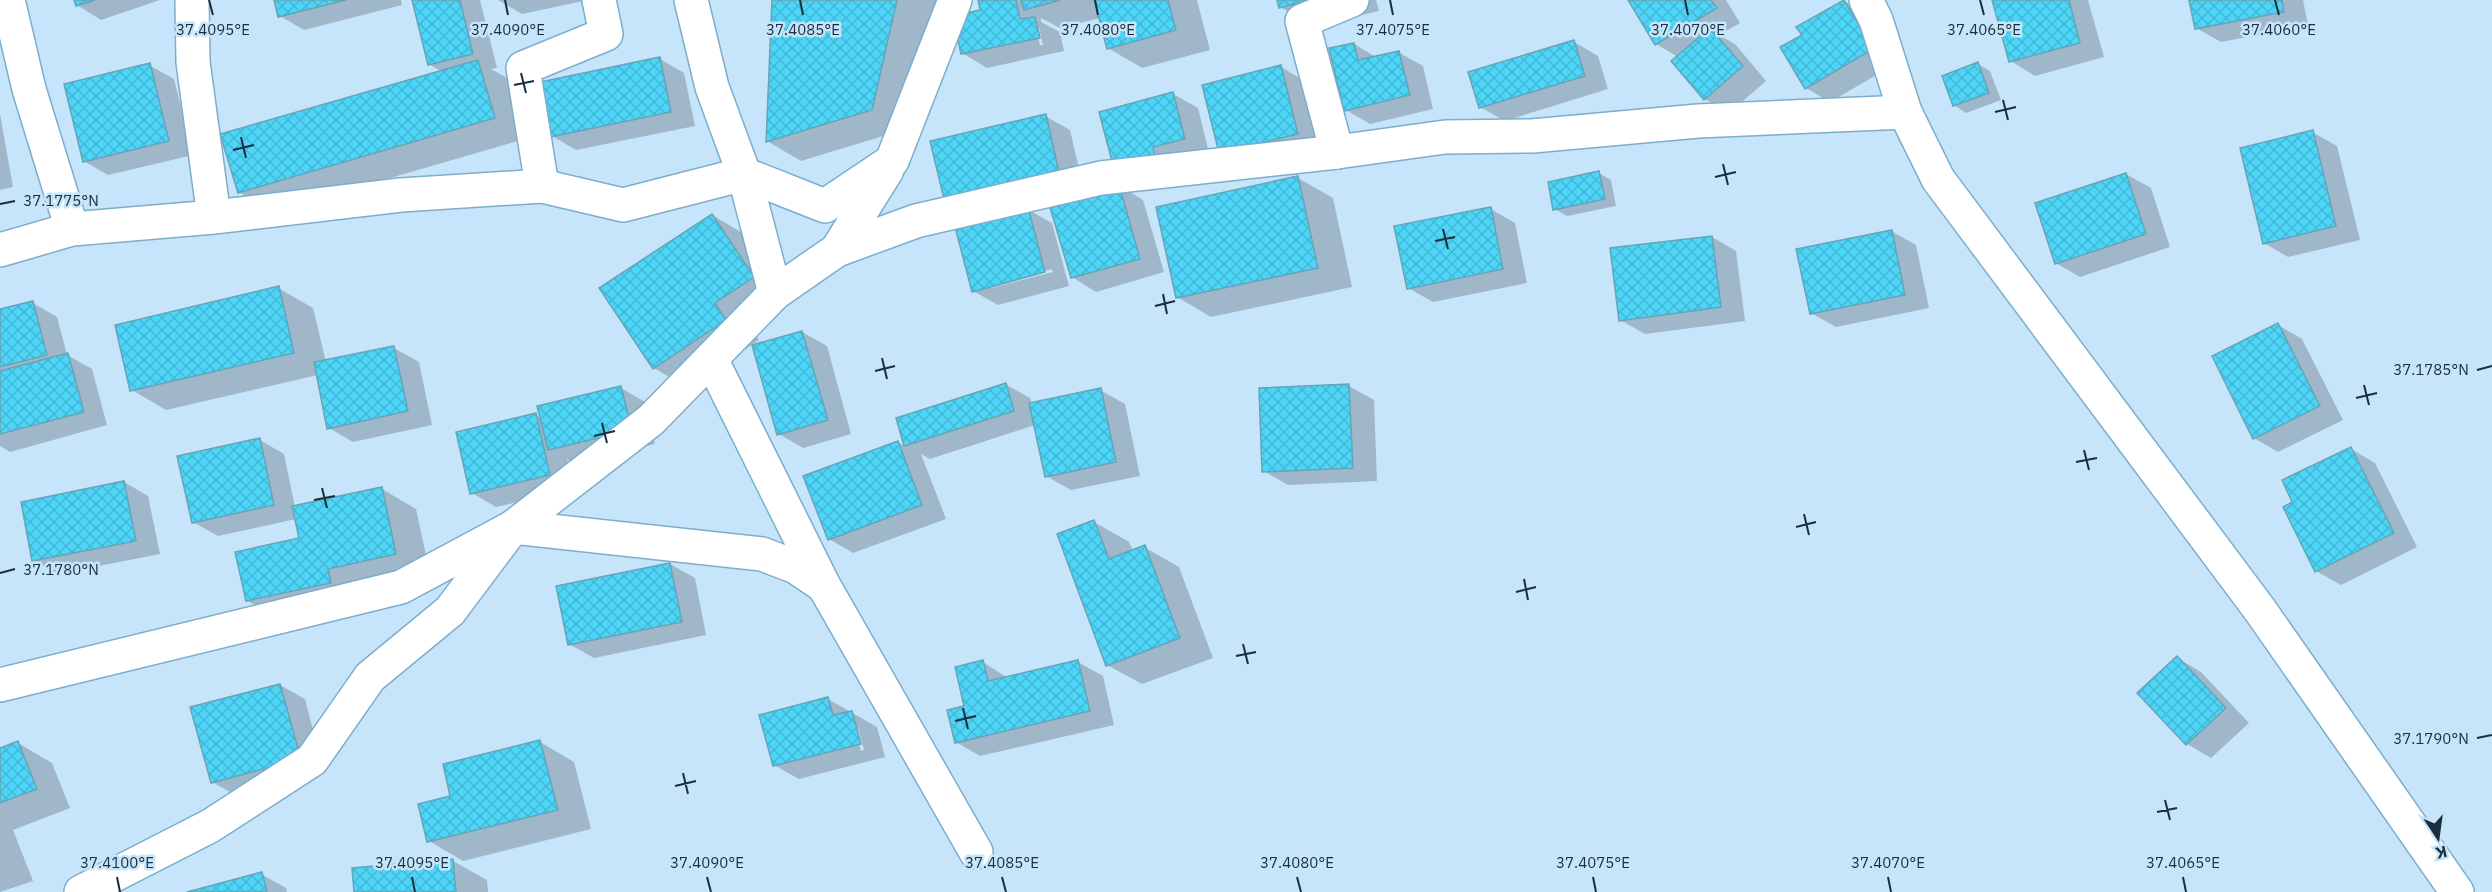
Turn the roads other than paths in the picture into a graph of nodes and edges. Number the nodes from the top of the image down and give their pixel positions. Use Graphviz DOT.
graph roads {
  1 [pos="8,0"];
  2 [pos="192,0"];
  3 [pos="599,0"];
  4 [pos="691,0"];
  5 [pos="955,0"];
  6 [pos="1352,0"];
  7 [pos="1866,0"];
  8 [pos="1905,112"];
  9 [pos="1336,152"];
  10 [pos="892,161"];
  11 [pos="744,174"];
  12 [pos="542,186"];
  13 [pos="214,217"];
  14 [pos="72,229"];
  15 [pos="0,250"];
  16 [pos="837,250"];
  17 [pos="775,293"];
  18 [pos="711,358"];
  19 [pos="513,526"];
  20 [pos="824,586"];
  21 [pos="0,685"];
  22 [pos="976,852"];
  23 [pos="81,892"];
  24 [pos="2457,892"];
  1 -- 14 [label="street"];
  2 -- 13 [label="street"];
  3 -- 12 [label="street"];
  4 -- 11 [label="street"];
  5 -- 10 [label="street"];
  6 -- 9 [label="street"];
  7 -- 8 [label="street"];
  8 -- 9 [label="street"];
  8 -- 24 [label="street"];
  9 -- 16 [label="street"];
  10 -- 11 [label="street"];
  10 -- 16 [label="street"];
  11 -- 12 [label="street"];
  11 -- 17 [label="street"];
  12 -- 13 [label="street"];
  13 -- 14 [label="street"];
  14 -- 15 [label="street"];
  16 -- 17 [label="street"];
  17 -- 18 [label="street"];
  18 -- 19 [label="street"];
  18 -- 20 [label="street"];
  19 -- 20 [label="street"];
  19 -- 21 [label="street"];
  19 -- 23 [label="street"];
  20 -- 22 [label="street"];
}
